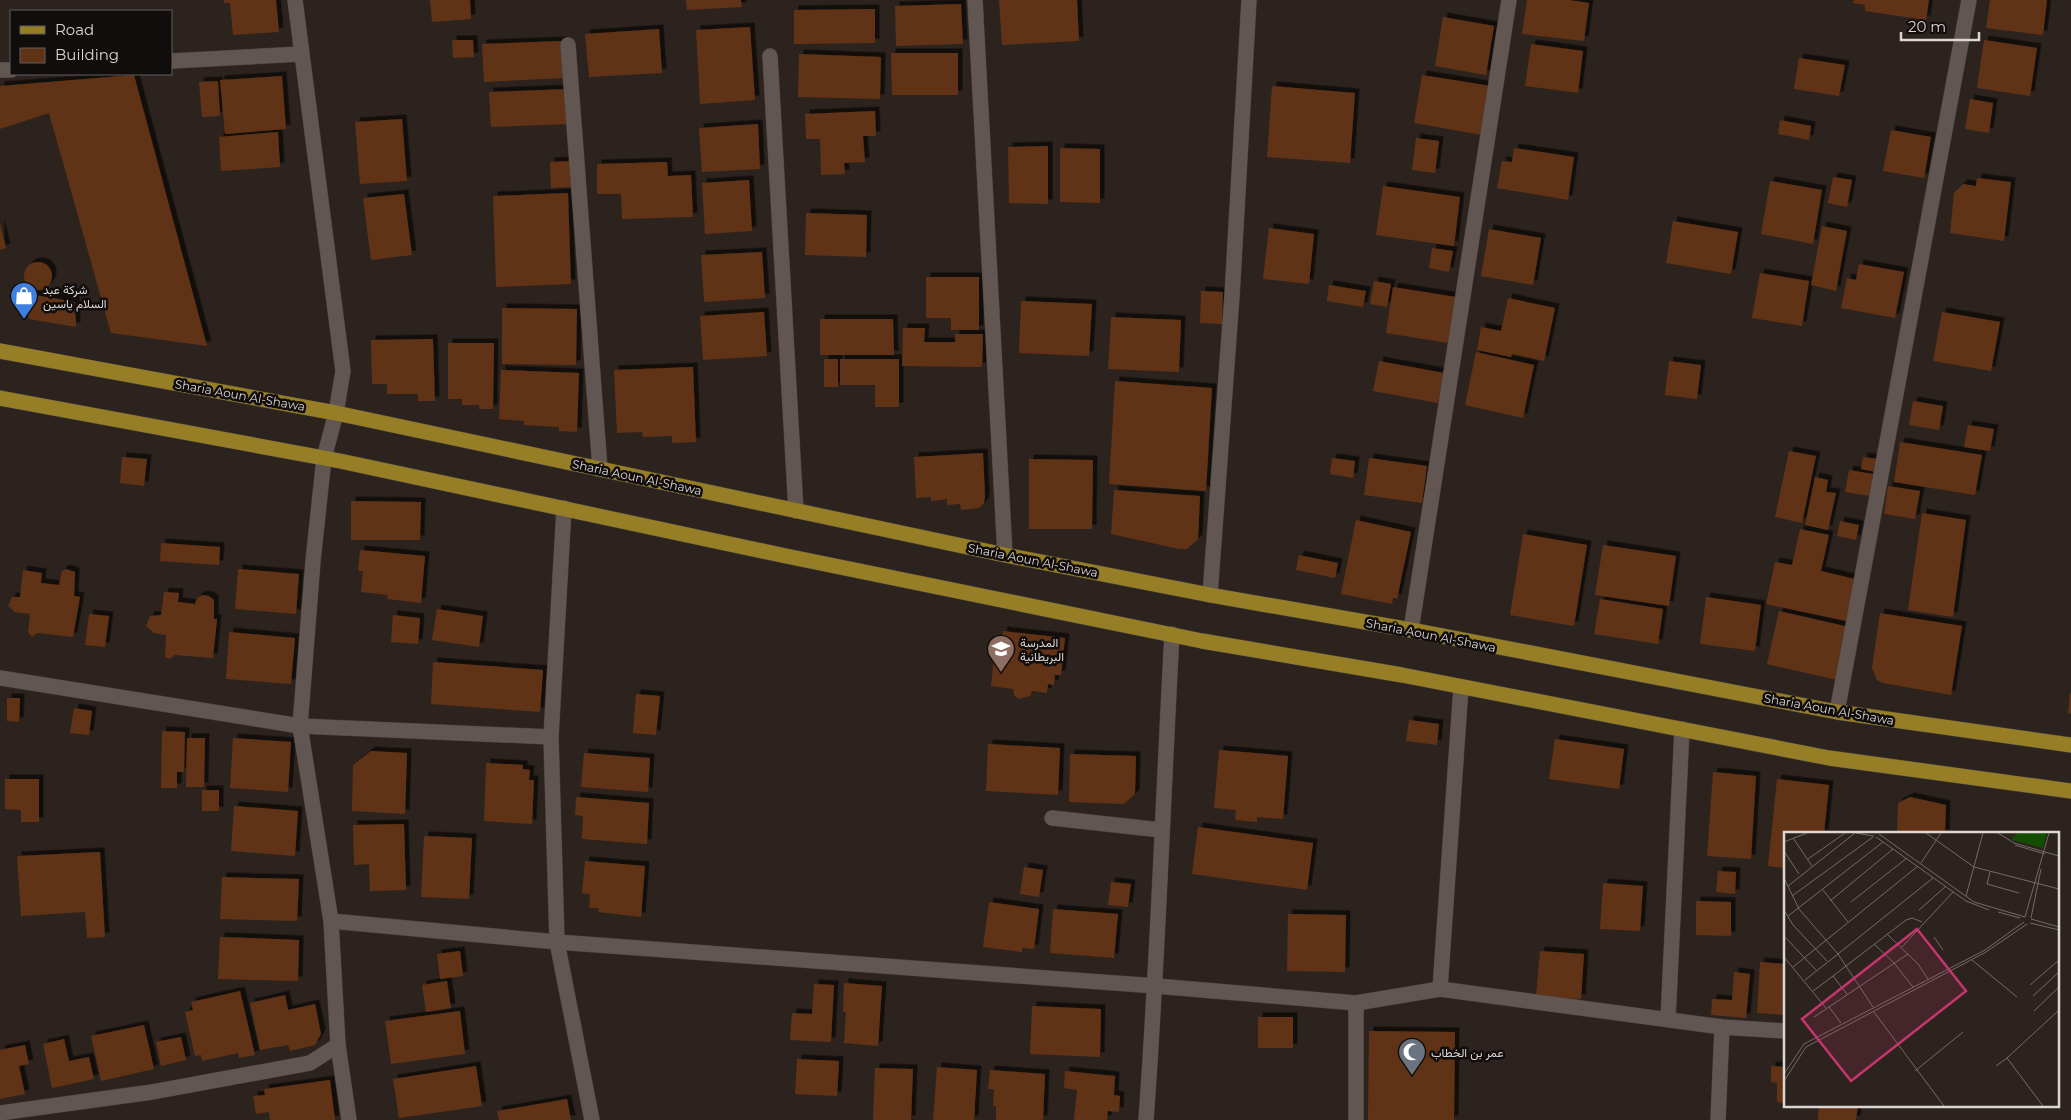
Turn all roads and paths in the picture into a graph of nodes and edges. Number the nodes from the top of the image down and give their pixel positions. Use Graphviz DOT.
graph roads {
  1 [pos="295,0"];
  2 [pos="976,0"];
  3 [pos="1249,0"];
  4 [pos="1509,0"];
  5 [pos="1969,0"];
  6 [pos="568,45"];
  7 [pos="301,54"];
  8 [pos="770,56"];
  9 [pos="172,61"];
  10 [pos="0,351"];
  11 [pos="0,398"];
  12 [pos="336,413"];
  13 [pos="324,458"];
  14 [pos="600,469"];
  15 [pos="564,508"];
  16 [pos="796,511"];
  17 [pos="1005,555"];
  18 [pos="1210,595"];
  19 [pos="1411,630"];
  20 [pos="1172,634"];
  21 [pos="0,678"];
  22 [pos="1460,687"];
  23 [pos="1837,712"];
  24 [pos="300,726"];
  25 [pos="1682,729"];
  26 [pos="550,737"];
  27 [pos="2071,745"];
  28 [pos="2071,791"];
  29 [pos="1052,818"];
  30 [pos="1161,830"];
  31 [pos="331,921"];
  32 [pos="557,942"];
  33 [pos="1156,986"];
  34 [pos="1440,989"];
  35 [pos="1356,1003"];
  36 [pos="1668,1020"];
  37 [pos="1722,1027"];
  38 [pos="1784,1031"];
  39 [pos="338,1045"];
  40 [pos="0,1113"];
  41 [pos="349,1120"];
  42 [pos="592,1120"];
  43 [pos="1146,1120"];
  44 [pos="1356,1120"];
  45 [pos="1718,1120"];
  1 -- 7 [label="street"];
  2 -- 17 [label="street"];
  3 -- 18 [label="street"];
  4 -- 19 [label="street"];
  5 -- 23 [label="street"];
  6 -- 14 [label="street"];
  7 -- 9 [label="street"];
  7 -- 12 [label="street"];
  8 -- 16 [label="street"];
  10 -- 12 [label="main road, Sharia Aoun Al-Shawa"];
  11 -- 13 [label="main road"];
  12 -- 13 [label="street"];
  12 -- 14 [label="main road, Sharia Aoun Al-Shawa"];
  13 -- 15 [label="main road"];
  13 -- 24 [label="street"];
  14 -- 16 [label="main road, Sharia Aoun Al-Shawa"];
  15 -- 20 [label="main road"];
  15 -- 26 [label="street"];
  16 -- 17 [label="main road, Sharia Aoun Al-Shawa"];
  17 -- 18 [label="main road, Sharia Aoun Al-Shawa"];
  18 -- 19 [label="main road, Sharia Aoun Al-Shawa"];
  19 -- 23 [label="main road, Sharia Aoun Al-Shawa"];
  20 -- 22 [label="main road"];
  20 -- 30 [label="street"];
  21 -- 24 [label="street"];
  22 -- 25 [label="main road"];
  22 -- 34 [label="street"];
  23 -- 27 [label="main road, Sharia Aoun Al-Shawa"];
  24 -- 26 [label="street"];
  24 -- 31 [label="street"];
  25 -- 28 [label="main road"];
  25 -- 36 [label="street"];
  26 -- 32 [label="street"];
  29 -- 30 [label="street"];
  30 -- 33 [label="street"];
  31 -- 32 [label="street"];
  31 -- 39 [label="street"];
  32 -- 33 [label="street"];
  32 -- 42 [label="street"];
  33 -- 35 [label="street"];
  33 -- 43 [label="street"];
  34 -- 35 [label="street"];
  34 -- 36 [label="street"];
  35 -- 44 [label="street"];
  36 -- 37 [label="street"];
  37 -- 38 [label="street"];
  37 -- 45 [label="street"];
  39 -- 40 [label="street"];
  39 -- 41 [label="street"];
}
